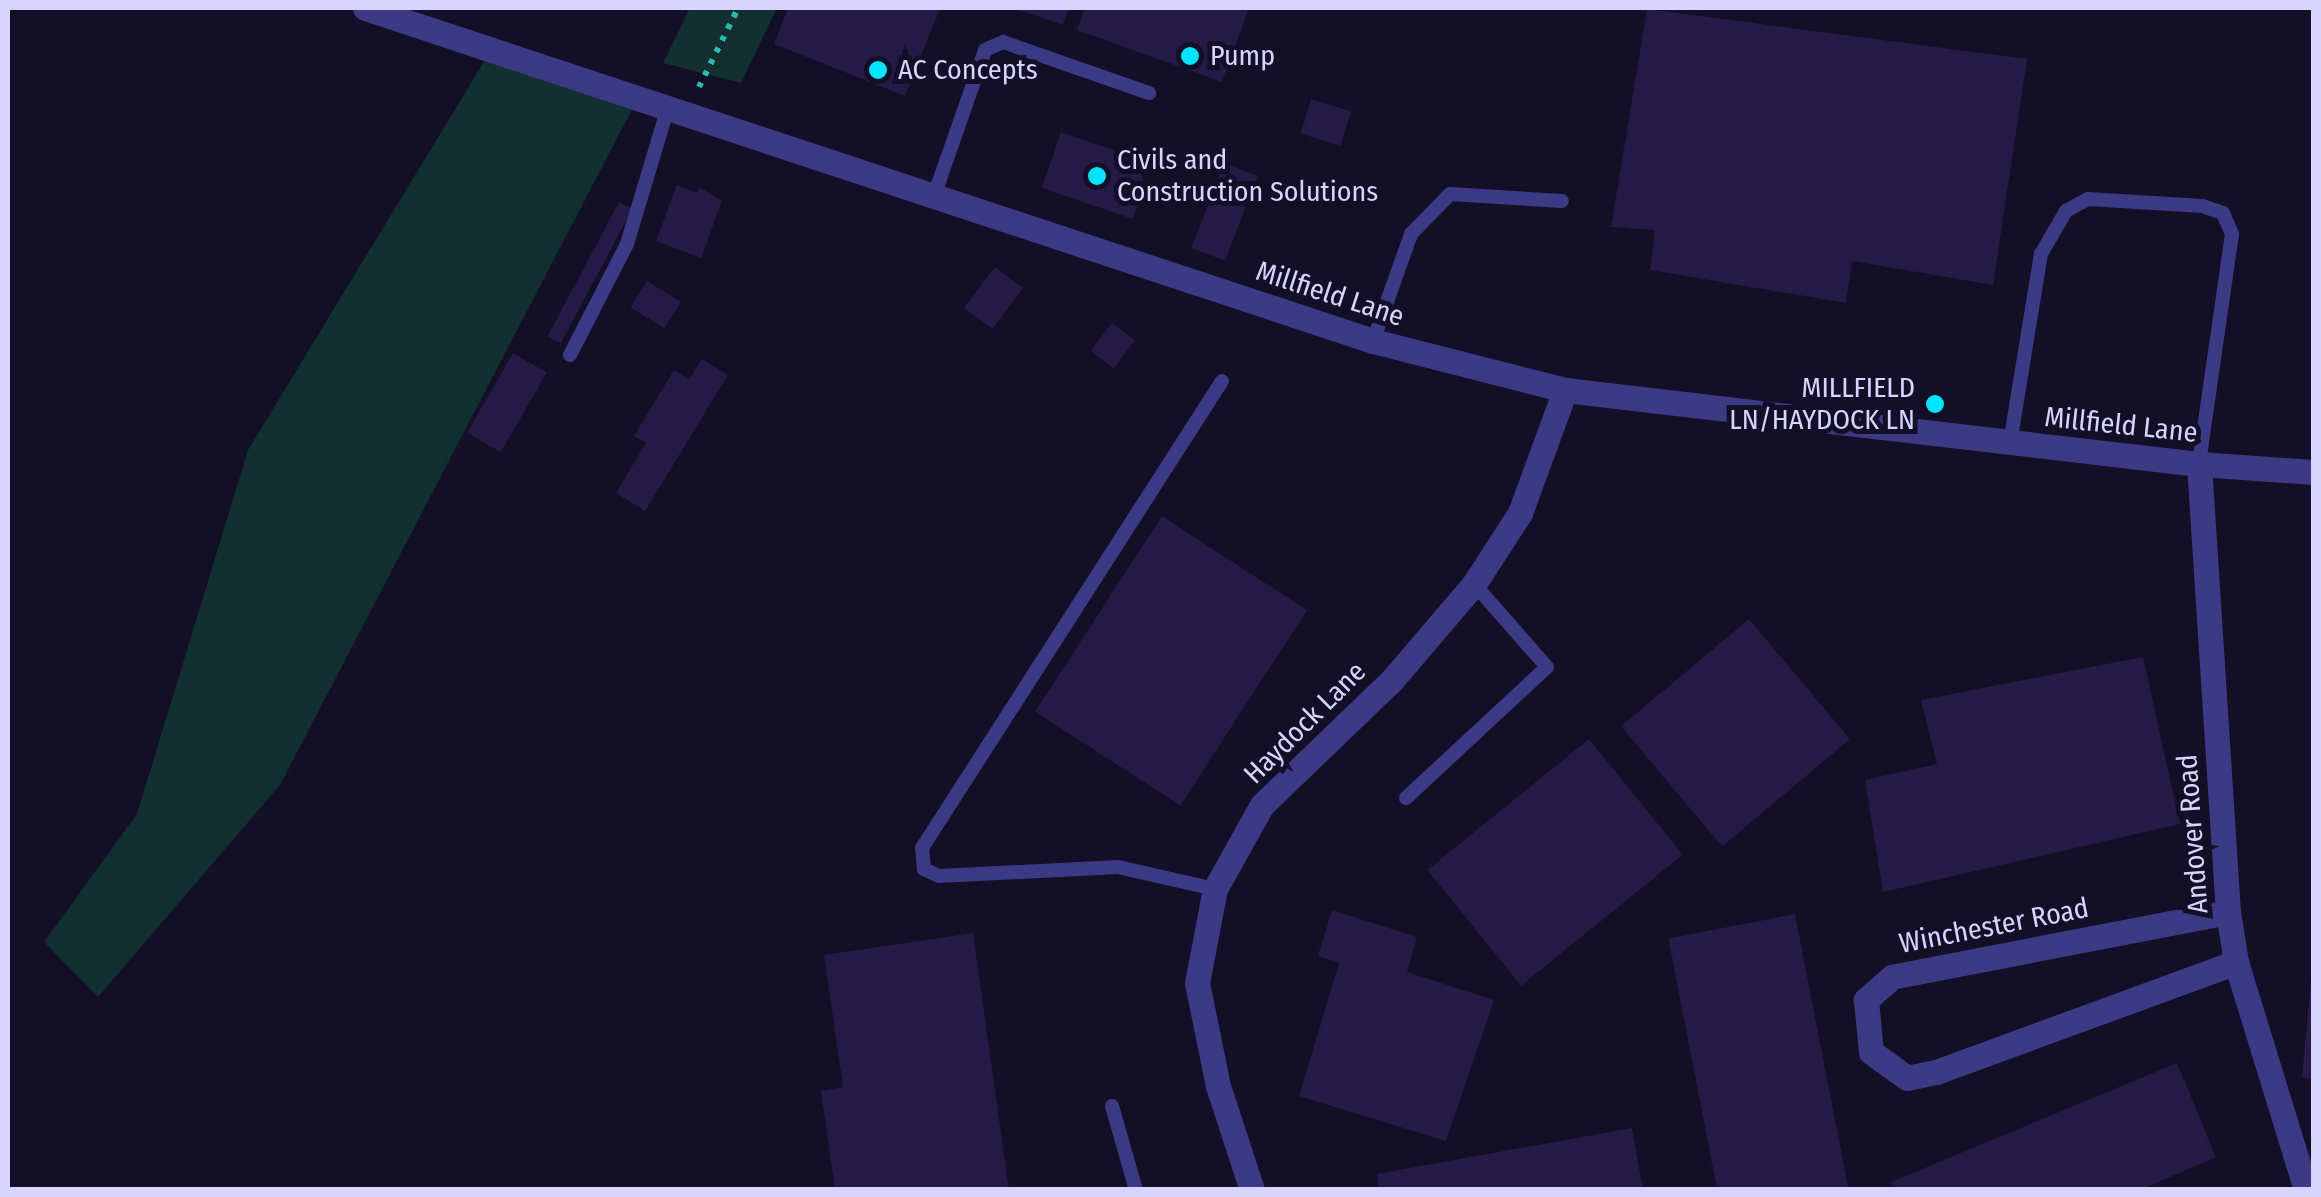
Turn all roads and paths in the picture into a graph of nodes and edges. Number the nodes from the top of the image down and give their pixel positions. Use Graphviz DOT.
graph roads {
  1 [pos="365,8"];
  2 [pos="738,8"];
  3 [pos="1149,93"];
  4 [pos="680,107"];
  5 [pos="935,194"];
  6 [pos="1562,201"];
  7 [pos="1373,341"];
  8 [pos="570,355"];
  9 [pos="1222,381"];
  10 [pos="1565,390"];
  11 [pos="2010,443"];
  12 [pos="2199,464"];
  13 [pos="2314,472"];
  14 [pos="1474,584"];
  15 [pos="1406,798"];
  16 [pos="1215,888"];
  17 [pos="2228,912"];
  18 [pos="2236,962"];
  19 [pos="1112,1106"];
  20 [pos="1136,1190"];
  21 [pos="1252,1190"];
  22 [pos="2306,1190"];
  1 -- 4 [label="street, Millfield Lane"];
  2 -- 4 [label="path"];
  3 -- 5 [label="lane"];
  4 -- 5 [label="street, Millfield Lane"];
  4 -- 8 [label="lane"];
  5 -- 7 [label="street, Millfield Lane"];
  6 -- 7 [label="lane"];
  7 -- 10 [label="street, Millfield Lane"];
  9 -- 16 [label="lane"];
  10 -- 11 [label="street, Millfield Lane"];
  10 -- 14 [label="street, Haydock Lane"];
  11 -- 12 [label="street, Millfield Lane"];
  11 -- 12 [label="lane"];
  12 -- 13 [label="street, Millfield Lane"];
  12 -- 17 [label="street, Andover Road"];
  14 -- 15 [label="lane"];
  14 -- 16 [label="street, Haydock Lane"];
  16 -- 21 [label="street, Haydock Lane"];
  17 -- 18 [label="street, Andover Road"];
  17 -- 18 [label="street, Winchester Road"];
  18 -- 22 [label="street, Andover Road"];
  19 -- 20 [label="lane"];
}
